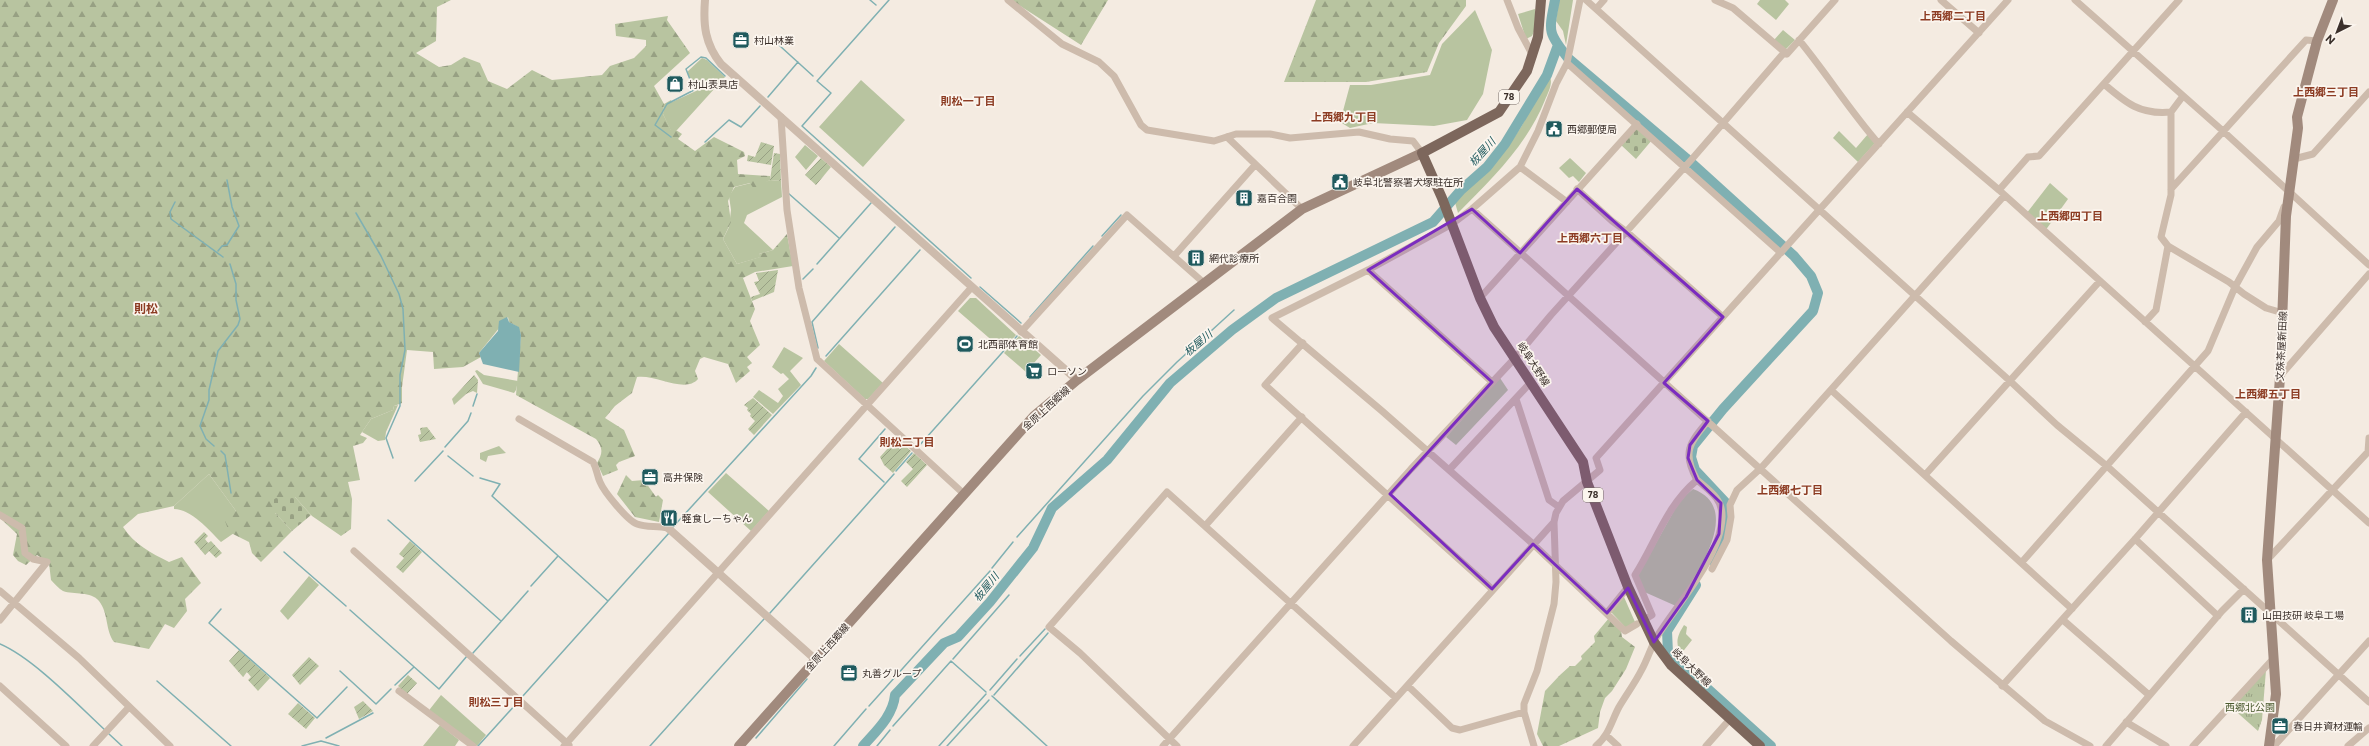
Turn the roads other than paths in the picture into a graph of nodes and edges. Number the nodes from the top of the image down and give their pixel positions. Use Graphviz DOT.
graph roads {
  1 [pos="705,0"];
  2 [pos="1008,0"];
  3 [pos="1507,0"];
  4 [pos="1541,0"];
  5 [pos="1580,0"];
  6 [pos="1586,0"];
  7 [pos="1604,0"];
  8 [pos="1716,0"];
  9 [pos="1835,0"];
  10 [pos="1941,0"];
  11 [pos="2008,0"];
  12 [pos="2075,0"];
  13 [pos="2179,0"];
  14 [pos="2333,0"];
  15 [pos="1596,9"];
  16 [pos="1979,33"];
  17 [pos="1799,40"];
  18 [pos="2317,41"];
  19 [pos="2133,51"];
  20 [pos="1787,54"];
  21 [pos="1533,56"];
  22 [pos="1567,62"];
  23 [pos="2104,84"];
  24 [pos="2369,92"];
  25 [pos="2183,96"];
  26 [pos="1907,112"];
  27 [pos="2170,112"];
  28 [pos="781,117"];
  29 [pos="1637,124"];
  30 [pos="1723,124"];
  31 [pos="2223,130"];
  32 [pos="1227,136"];
  33 [pos="1880,144"];
  34 [pos="1422,153"];
  35 [pos="2294,159"];
  36 [pos="1255,165"];
  37 [pos="1520,167"];
  38 [pos="1686,167"];
  39 [pos="1577,189"];
  40 [pos="2172,189"];
  41 [pos="2001,193"];
  42 [pos="2290,194"];
  43 [pos="1567,202"];
  44 [pos="1302,209"];
  45 [pos="1472,210"];
  46 [pos="1820,211"];
  47 [pos="1451,222"];
  48 [pos="1627,232"];
  49 [pos="2168,246"];
  50 [pos="1782,252"];
  51 [pos="1520,253"];
  52 [pos="1174,256"];
  53 [pos="2369,265"];
  54 [pos="1368,270"];
  55 [pos="2369,274"];
  56 [pos="2099,282"];
  57 [pos="1204,283"];
  58 [pos="2235,287"];
  59 [pos="971,288"];
  60 [pos="1916,296"];
  61 [pos="1568,297"];
  62 [pos="1480,298"];
  63 [pos="2283,313"];
  64 [pos="1723,317"];
  65 [pos="2145,322"];
  66 [pos="1021,332"];
  67 [pos="1303,343"];
  68 [pos="1515,358"];
  69 [pos="2196,367"];
  70 [pos="2280,377"];
  71 [pos="1077,380"];
  72 [pos="2010,381"];
  73 [pos="1492,382"];
  74 [pos="1531,382"];
  75 [pos="1664,383"];
  76 [pos="1831,390"];
  77 [pos="1516,399"];
  78 [pos="867,407"];
  79 [pos="2246,412"];
  80 [pos="1302,417"];
  81 [pos="519,419"];
  82 [pos="1708,421"];
  83 [pos="2276,437"];
  84 [pos="2369,438"];
  85 [pos="1428,452"];
  86 [pos="2108,467"];
  87 [pos="1761,468"];
  88 [pos="1449,470"];
  89 [pos="1925,475"];
  90 [pos="1697,480"];
  91 [pos="1587,482"];
  92 [pos="2333,489"];
  93 [pos="964,494"];
  94 [pos="1390,494"];
  95 [pos="1559,507"];
  96 [pos="2158,512"];
  97 [pos="0,515"];
  98 [pos="1554,522"];
  99 [pos="2369,523"];
  100 [pos="1205,526"];
  101 [pos="670,531"];
  102 [pos="2135,539"];
  103 [pos="1533,544"];
  104 [pos="354,551"];
  105 [pos="2267,560"];
  106 [pos="2022,562"];
  107 [pos="1556,565"];
  108 [pos="1712,569"];
  109 [pos="718,573"];
  110 [pos="1628,587"];
  111 [pos="1492,588"];
  112 [pos="2244,589"];
  113 [pos="0,591"];
  114 [pos="1291,602"];
  115 [pos="13,603"];
  116 [pos="2072,609"];
  117 [pos="1607,613"];
  118 [pos="2270,613"];
  119 [pos="2218,616"];
  120 [pos="1647,618"];
  121 [pos="0,620"];
  122 [pos="2062,620"];
  123 [pos="1637,624"];
  124 [pos="2369,641"];
  125 [pos="1654,642"];
  126 [pos="2273,659"];
  127 [pos="816,660"];
  128 [pos="2339,675"];
  129 [pos="0,686"];
  130 [pos="1408,686"];
  131 [pos="2002,686"];
  132 [pos="399,691"];
  133 [pos="2149,695"];
  134 [pos="1396,698"];
  135 [pos="2369,702"];
  136 [pos="129,707"];
  137 [pos="1524,712"];
  138 [pos="1730,719"];
  139 [pos="2126,722"];
  140 [pos="2369,728"];
  141 [pos="1607,736"];
  142 [pos="1169,739"];
  143 [pos="567,745"];
  144 [pos="66,746"];
  145 [pos="93,746"];
  146 [pos="170,746"];
  147 [pos="473,746"];
  148 [pos="739,746"];
  149 [pos="1163,746"];
  150 [pos="1177,746"];
  151 [pos="1353,746"];
  152 [pos="1534,746"];
  153 [pos="1596,746"];
  154 [pos="1618,746"];
  155 [pos="1706,746"];
  156 [pos="1760,746"];
  157 [pos="2090,746"];
  158 [pos="2106,746"];
  159 [pos="2166,746"];
  160 [pos="2193,746"];
  161 [pos="2269,746"];
  162 [pos="2274,746"];
  163 [pos="2348,746"];
  1 -- 28 [label="street"];
  2 -- 32 [label="street"];
  3 -- 21 [label="street"];
  4 -- 21 [label="main road, 78"];
  5 -- 22 [label="street"];
  6 -- 15 [label="street"];
  7 -- 15 [label="street"];
  8 -- 20 [label="street"];
  9 -- 17 [label="street"];
  10 -- 16 [label="street"];
  11 -- 16 [label="street"];
  12 -- 19 [label="street"];
  13 -- 19 [label="street"];
  14 -- 18 [label="main road, 文殊茶屋新田線"];
  15 -- 30 [label="street"];
  16 -- 26 [label="street"];
  17 -- 20 [label="street"];
  17 -- 33 [label="street"];
  18 -- 31 [label="street"];
  18 -- 35 [label="main road, 文殊茶屋新田線"];
  19 -- 23 [label="street"];
  19 -- 25 [label="street"];
  20 -- 30 [label="street"];
  21 -- 34 [label="main road, 78"];
  22 -- 29 [label="street"];
  22 -- 37 [label="street"];
  23 -- 27 [label="street"];
  23 -- 41 [label="street"];
  24 -- 35 [label="street"];
  25 -- 27 [label="street"];
  25 -- 31 [label="street"];
  26 -- 33 [label="street"];
  26 -- 41 [label="street"];
  27 -- 40 [label="street"];
  28 -- 59 [label="street"];
  28 -- 78 [label="street"];
  29 -- 38 [label="street"];
  29 -- 39 [label="street"];
  30 -- 38 [label="street"];
  30 -- 46 [label="street"];
  31 -- 40 [label="street"];
  31 -- 42 [label="street"];
  32 -- 34 [label="street"];
  32 -- 36 [label="street"];
  33 -- 46 [label="street"];
  34 -- 44 [label="main road, 金原上西郷線"];
  34 -- 47 [label="main road, 岐阜大野線 / 78"];
  35 -- 42 [label="main road, 文殊茶屋新田線"];
  36 -- 44 [label="street"];
  36 -- 52 [label="street"];
  37 -- 43 [label="street"];
  37 -- 45 [label="street"];
  38 -- 48 [label="street"];
  38 -- 50 [label="street"];
  39 -- 43 [label="street"];
  39 -- 48 [label="street"];
  40 -- 49 [label="street"];
  41 -- 56 [label="street"];
  41 -- 60 [label="street"];
  42 -- 53 [label="street"];
  42 -- 58 [label="street"];
  42 -- 63 [label="main road, 文殊茶屋新田線"];
  43 -- 51 [label="street"];
  44 -- 57 [label="main road, 金原上西郷線"];
  45 -- 47 [label="street"];
  45 -- 51 [label="street"];
  46 -- 50 [label="street"];
  46 -- 60 [label="street"];
  47 -- 54 [label="street"];
  47 -- 62 [label="main road, 岐阜大野線 / 78"];
  48 -- 61 [label="street"];
  48 -- 64 [label="street"];
  49 -- 58 [label="street"];
  49 -- 65 [label="street"];
  50 -- 64 [label="street"];
  51 -- 61 [label="street"];
  51 -- 62 [label="street"];
  52 -- 57 [label="street"];
  52 -- 66 [label="street"];
  54 -- 67 [label="street"];
  54 -- 73 [label="street"];
  55 -- 70 [label="street"];
  56 -- 65 [label="street"];
  56 -- 72 [label="street"];
  57 -- 71 [label="main road, 金原上西郷線"];
  58 -- 63 [label="street"];
  58 -- 69 [label="street"];
  59 -- 66 [label="street"];
  59 -- 78 [label="street"];
  60 -- 72 [label="street"];
  60 -- 76 [label="street"];
  61 -- 68 [label="street"];
  61 -- 75 [label="street"];
  62 -- 68 [label="main road, 岐阜大野線 / 78"];
  63 -- 70 [label="main road, 文殊茶屋新田線"];
  64 -- 75 [label="street"];
  65 -- 69 [label="street"];
  66 -- 71 [label="street"];
  67 -- 80 [label="street"];
  67 -- 85 [label="street"];
  68 -- 73 [label="street"];
  68 -- 74 [label="main road, 岐阜大野線 / 78"];
  69 -- 79 [label="street"];
  69 -- 86 [label="street"];
  70 -- 83 [label="main road, 文殊茶屋新田線"];
  71 -- 93 [label="main road, 金原上西郷線"];
  72 -- 86 [label="street"];
  72 -- 89 [label="street"];
  73 -- 85 [label="street"];
  74 -- 77 [label="street"];
  74 -- 91 [label="main road, 岐阜大野線 / 78"];
  75 -- 82 [label="street"];
  75 -- 91 [label="street"];
  76 -- 87 [label="street"];
  76 -- 89 [label="street"];
  77 -- 88 [label="street"];
  77 -- 95 [label="street"];
  78 -- 93 [label="street"];
  78 -- 109 [label="street"];
  79 -- 83 [label="street"];
  79 -- 96 [label="street"];
  80 -- 94 [label="street"];
  80 -- 100 [label="street"];
  81 -- 101 [label="street"];
  82 -- 87 [label="street"];
  82 -- 90 [label="street"];
  83 -- 92 [label="street"];
  83 -- 105 [label="main road, 文殊茶屋新田線"];
  84 -- 92 [label="street"];
  85 -- 88 [label="street"];
  85 -- 94 [label="street"];
  86 -- 96 [label="street"];
  86 -- 106 [label="street"];
  87 -- 108 [label="street"];
  87 -- 131 [label="street"];
  88 -- 103 [label="street"];
  89 -- 106 [label="street"];
  90 -- 120 [label="street"];
  90 -- 125 [label="street"];
  91 -- 95 [label="street"];
  91 -- 110 [label="main road, 岐阜大野線 / 78"];
  92 -- 99 [label="street"];
  92 -- 105 [label="street"];
  93 -- 127 [label="main road, 金原上西郷線"];
  94 -- 111 [label="street"];
  94 -- 114 [label="street"];
  95 -- 98 [label="street"];
  96 -- 102 [label="street"];
  96 -- 112 [label="street"];
  97 -- 115 [label="street"];
  98 -- 103 [label="street"];
  98 -- 107 [label="street"];
  100 -- 114 [label="street"];
  100 -- 142 [label="street"];
  101 -- 109 [label="street"];
  102 -- 116 [label="street"];
  102 -- 119 [label="street"];
  103 -- 107 [label="street"];
  103 -- 111 [label="street"];
  104 -- 143 [label="street"];
  105 -- 118 [label="main road, 文殊茶屋新田線"];
  106 -- 116 [label="street"];
  107 -- 117 [label="street"];
  107 -- 137 [label="street"];
  109 -- 127 [label="street"];
  109 -- 143 [label="street"];
  110 -- 117 [label="street"];
  110 -- 125 [label="main road, 岐阜大野線 / 78"];
  111 -- 130 [label="street"];
  112 -- 118 [label="street"];
  112 -- 119 [label="street"];
  113 -- 115 [label="street"];
  114 -- 134 [label="street"];
  114 -- 142 [label="street"];
  115 -- 121 [label="street"];
  115 -- 136 [label="street"];
  116 -- 122 [label="street"];
  117 -- 123 [label="street"];
  118 -- 126 [label="main road, 文殊茶屋新田線"];
  118 -- 128 [label="street"];
  119 -- 133 [label="street"];
  122 -- 131 [label="street"];
  122 -- 133 [label="street"];
  124 -- 128 [label="street"];
  125 -- 138 [label="main road, 岐阜大野線 / 78"];
  125 -- 141 [label="street"];
  126 -- 160 [label="street"];
  126 -- 161 [label="main road, 文殊茶屋新田線"];
  127 -- 148 [label="main road, 金原上西郷線"];
  128 -- 135 [label="street"];
  128 -- 162 [label="street"];
  129 -- 144 [label="street"];
  130 -- 134 [label="street"];
  130 -- 137 [label="street"];
  131 -- 157 [label="street"];
  132 -- 147 [label="street"];
  133 -- 139 [label="street"];
  134 -- 151 [label="street"];
  136 -- 145 [label="street"];
  136 -- 146 [label="street"];
  137 -- 152 [label="street"];
  138 -- 155 [label="street"];
  138 -- 156 [label="main road, 岐阜大野線 / 78"];
  139 -- 158 [label="street"];
  139 -- 159 [label="street"];
  140 -- 163 [label="street"];
  141 -- 153 [label="street"];
  141 -- 154 [label="street"];
  142 -- 149 [label="street"];
  142 -- 150 [label="street"];
}
